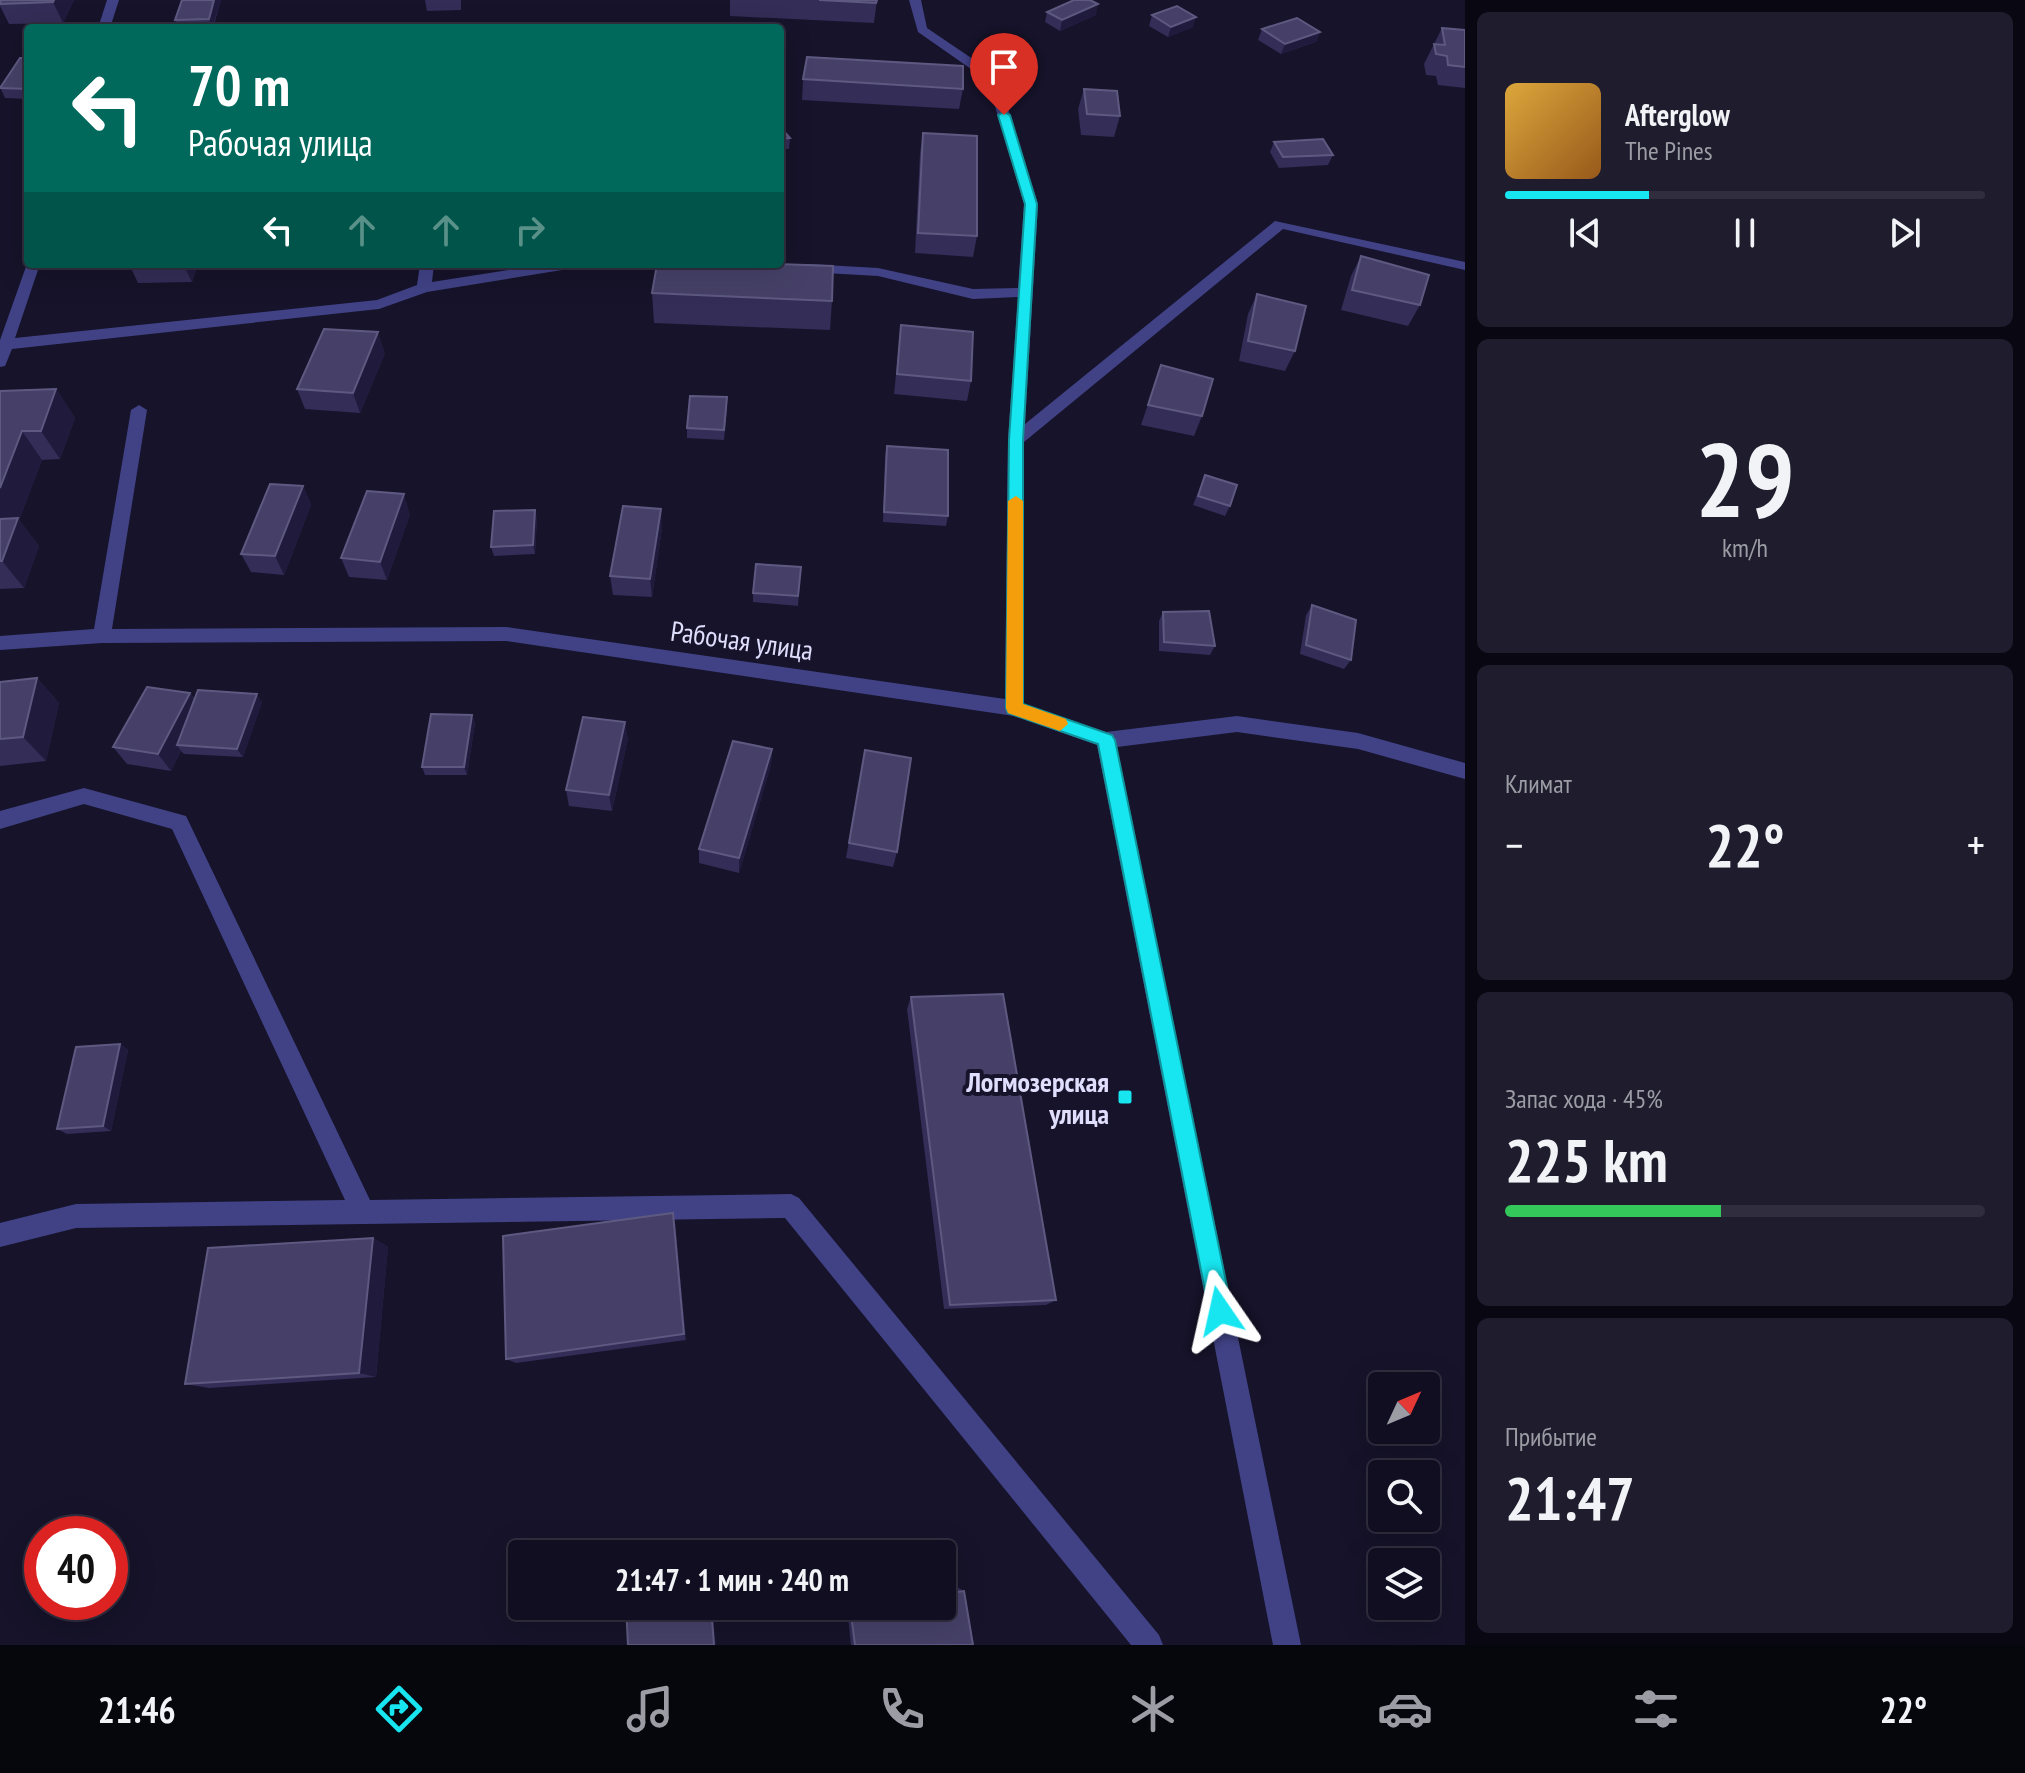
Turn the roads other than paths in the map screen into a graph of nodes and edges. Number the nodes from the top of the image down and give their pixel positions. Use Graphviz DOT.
graph roads {
  1 [pos="113,0"];
  2 [pos="915,0"];
  3 [pos="105,24"];
  4 [pos="1465,266"];
  5 [pos="792,267"];
  6 [pos="32,268"];
  7 [pos="426,268"];
  8 [pos="549,268"];
  9 [pos="424,288"];
  10 [pos="1025,292"];
  11 [pos="9,344"];
  12 [pos="0,362"];
  13 [pos="139,410"];
  14 [pos="1016,440"];
  15 [pos="102,636"];
  16 [pos="0,643"];
  17 [pos="1014,708"];
  18 [pos="1106,740"];
  19 [pos="1465,771"];
  20 [pos="0,820"];
  21 [pos="363,1212"];
  22 [pos="0,1235"];
  23 [pos="1149,1645"];
  24 [pos="1287,1645"];
  1 -- 3 [label="street"];
  2 -- 10 [label="street"];
  4 -- 14 [label="street"];
  5 -- 10 [label="street"];
  6 -- 11 [label="street"];
  7 -- 9 [label="street"];
  8 -- 9 [label="street"];
  9 -- 11 [label="street"];
  10 -- 14 [label="street"];
  11 -- 12 [label="street"];
  13 -- 15 [label="street"];
  14 -- 17 [label="street"];
  15 -- 16 [label="street, Рабочая улица"];
  15 -- 17 [label="street, Рабочая улица"];
  17 -- 18 [label="street, Рабочая улица"];
  18 -- 19 [label="street, Рабочая улица"];
  18 -- 24 [label="street"];
  20 -- 21 [label="street"];
  21 -- 22 [label="street"];
  21 -- 23 [label="street"];
}
